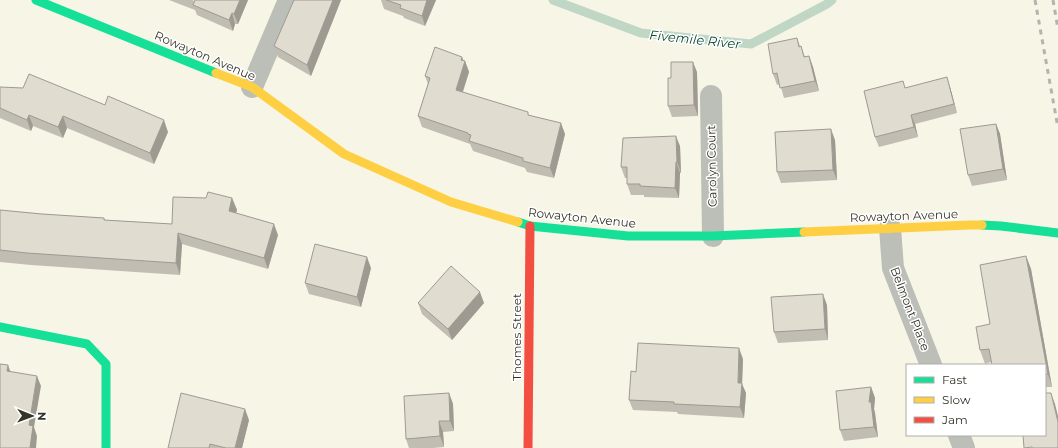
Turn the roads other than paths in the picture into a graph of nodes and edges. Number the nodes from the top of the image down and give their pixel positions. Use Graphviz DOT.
graph roads {
  1 [pos="36,0"];
  2 [pos="289,0"];
  3 [pos="252,87"];
  4 [pos="711,96"];
  5 [pos="530,226"];
  6 [pos="890,228"];
  7 [pos="1058,233"];
  8 [pos="713,236"];
  9 [pos="0,327"];
  10 [pos="931,364"];
  11 [pos="959,436"];
  12 [pos="106,448"];
  13 [pos="528,448"];
  14 [pos="964,448"];
  1 -- 3 [label="street, Rowayton Avenue"];
  2 -- 3 [label="street"];
  3 -- 5 [label="street, Rowayton Avenue"];
  4 -- 8 [label="street, Carolyn Court"];
  5 -- 8 [label="street, Rowayton Avenue"];
  5 -- 13 [label="street, Thomes Street"];
  6 -- 7 [label="street, Rowayton Avenue"];
  6 -- 8 [label="street, Rowayton Avenue"];
  6 -- 10 [label="street, Belmont Place"];
  9 -- 12 [label="street"];
  11 -- 14 [label="street"];
}
